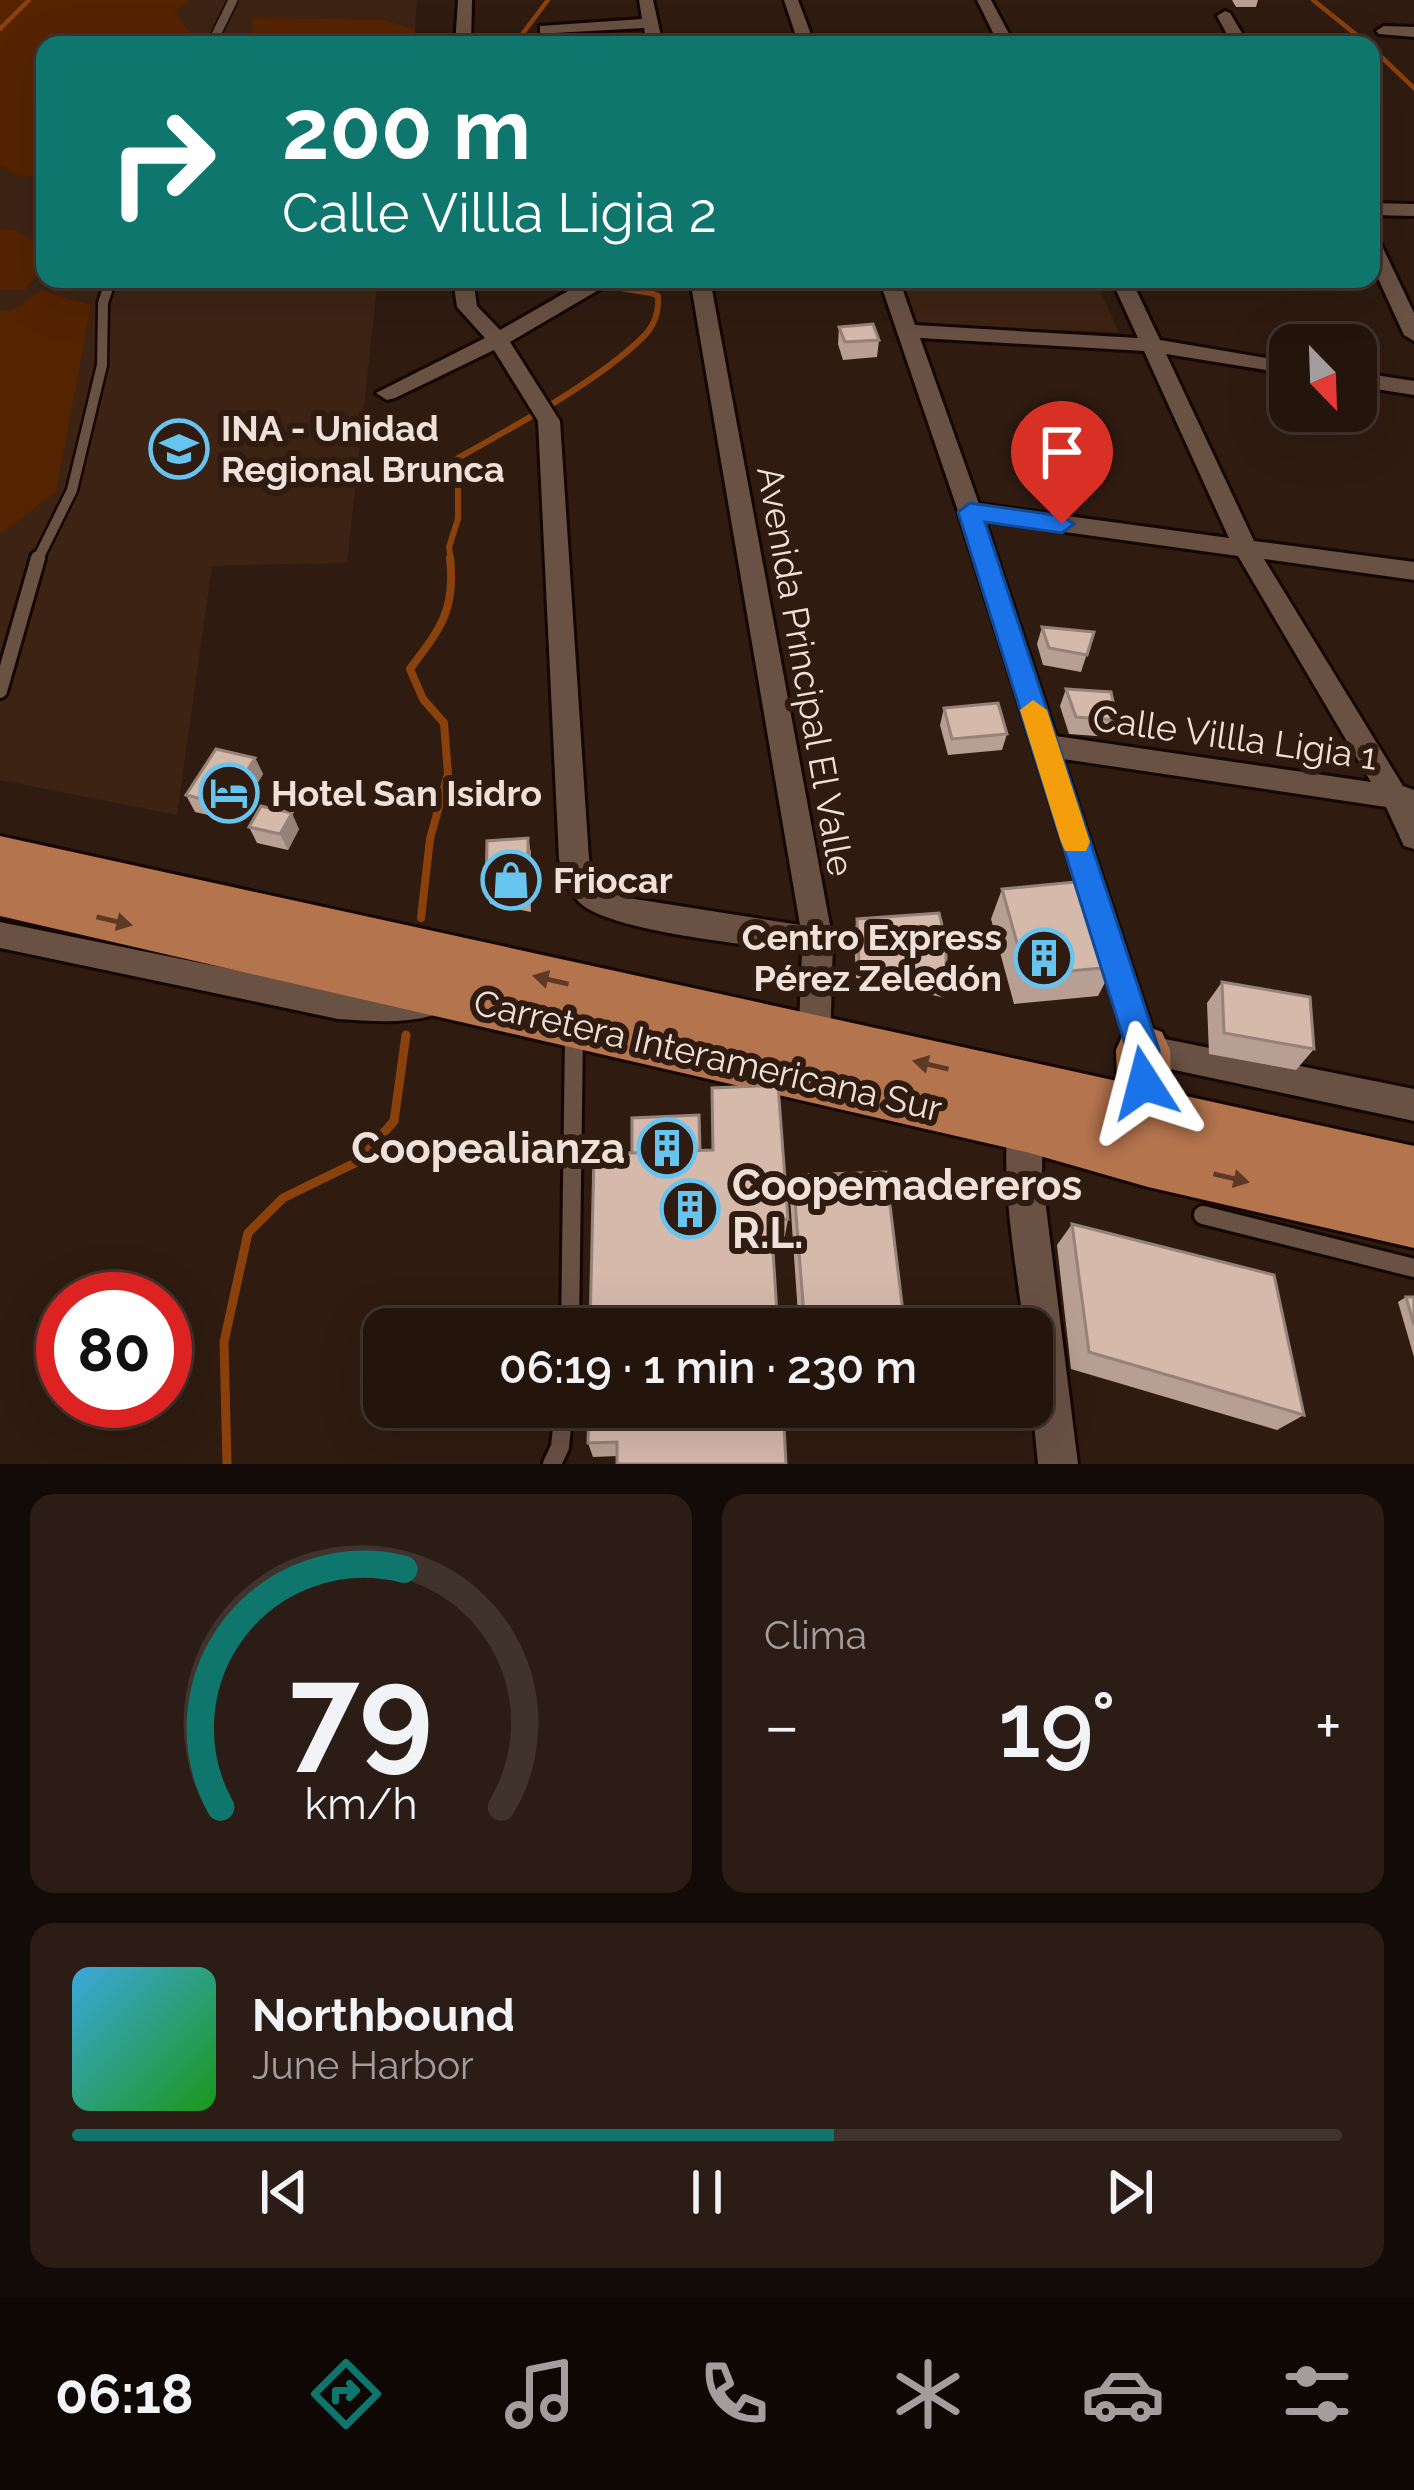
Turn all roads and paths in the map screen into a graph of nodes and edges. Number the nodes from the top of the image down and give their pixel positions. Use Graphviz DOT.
graph roads {
  1 [pos="233,0"];
  2 [pos="465,0"];
  3 [pos="646,0"];
  4 [pos="791,0"];
  5 [pos="984,0"];
  6 [pos="1225,16"];
  7 [pos="650,23"];
  8 [pos="1384,31"];
  9 [pos="1414,32"];
  10 [pos="216,36"];
  11 [pos="463,36"];
  12 [pos="546,36"];
  13 [pos="654,36"];
  14 [pos="804,36"];
  15 [pos="1002,36"];
  16 [pos="1236,36"];
  17 [pos="1380,209"];
  18 [pos="1414,211"];
  19 [pos="1380,261"];
  20 [pos="109,288"];
  21 [pos="464,288"];
  22 [pos="589,288"];
  23 [pos="702,288"];
  24 [pos="892,288"];
  25 [pos="1124,288"];
  26 [pos="907,331"];
  27 [pos="1414,335"];
  28 [pos="498,340"];
  29 [pos="1151,345"];
  30 [pos="1269,365"];
  31 [pos="1377,382"];
  32 [pos="1414,388"];
  33 [pos="387,393"];
  34 [pos="970,512"];
  35 [pos="1247,550"];
  36 [pos="1414,571"];
  37 [pos="0,691"];
  38 [pos="1044,745"];
  39 [pos="1405,798"];
  40 [pos="1414,837"];
  41 [pos="0,857"];
  42 [pos="0,895"];
  43 [pos="0,935"];
  44 [pos="818,941"];
  45 [pos="454,999"];
  46 [pos="575,1024"];
  47 [pos="1143,1050"];
  48 [pos="813,1058"];
  49 [pos="1026,1106"];
  50 [pos="1414,1106"];
  51 [pos="1146,1137"];
  52 [pos="1414,1175"];
  53 [pos="1203,1215"];
  54 [pos="1414,1219"];
  55 [pos="1414,1268"];
  56 [pos="570,1308"];
  57 [pos="562,1428"];
  58 [pos="552,1464"];
  59 [pos="1058,1464"];
  1 -- 10 [label="lane"];
  2 -- 11 [label="street"];
  3 -- 7 [label="street"];
  4 -- 14 [label="street"];
  5 -- 15 [label="street"];
  6 -- 16 [label="street"];
  7 -- 12 [label="street"];
  7 -- 13 [label="street"];
  8 -- 9 [label="street"];
  17 -- 18 [label="street"];
  19 -- 27 [label="street"];
  20 -- 37 [label="lane"];
  21 -- 28 [label="street"];
  22 -- 28 [label="street"];
  23 -- 44 [label="street, Avenida Principal El Valle"];
  24 -- 26 [label="street"];
  25 -- 29 [label="street"];
  26 -- 29 [label="street"];
  26 -- 34 [label="street"];
  28 -- 33 [label="street"];
  28 -- 44 [label="street"];
  29 -- 30 [label="street"];
  29 -- 35 [label="street"];
  31 -- 32 [label="street"];
  34 -- 35 [label="street"];
  34 -- 38 [label="street"];
  35 -- 36 [label="street"];
  35 -- 39 [label="street"];
  38 -- 39 [label="street, Calle Villla Ligia 1"];
  38 -- 47 [label="street"];
  39 -- 40 [label="street"];
  48 -- 41 [label="highway, Carretera Interamericana Sur, one-way"];
  42 -- 45 [label="highway, Carretera Interamericana Sur, one-way"];
  43 -- 45 [label="street"];
  44 -- 48 [label="street, Avenida Principal El Valle"];
  45 -- 46 [label="highway, Carretera Interamericana Sur"];
  46 -- 48 [label="highway, Carretera Interamericana Sur"];
  46 -- 56 [label="lane"];
  47 -- 50 [label="street"];
  47 -- 51 [label="highway"];
  48 -- 49 [label="highway, Carretera Interamericana Sur"];
  49 -- 51 [label="highway, Carretera Interamericana Sur"];
  49 -- 59 [label="street"];
  51 -- 52 [label="highway, Carretera Interamericana Sur"];
  51 -- 54 [label="highway, Carretera Interamericana Sur, one-way"];
  53 -- 55 [label="lane"];
  57 -- 58 [label="lane"];
}
